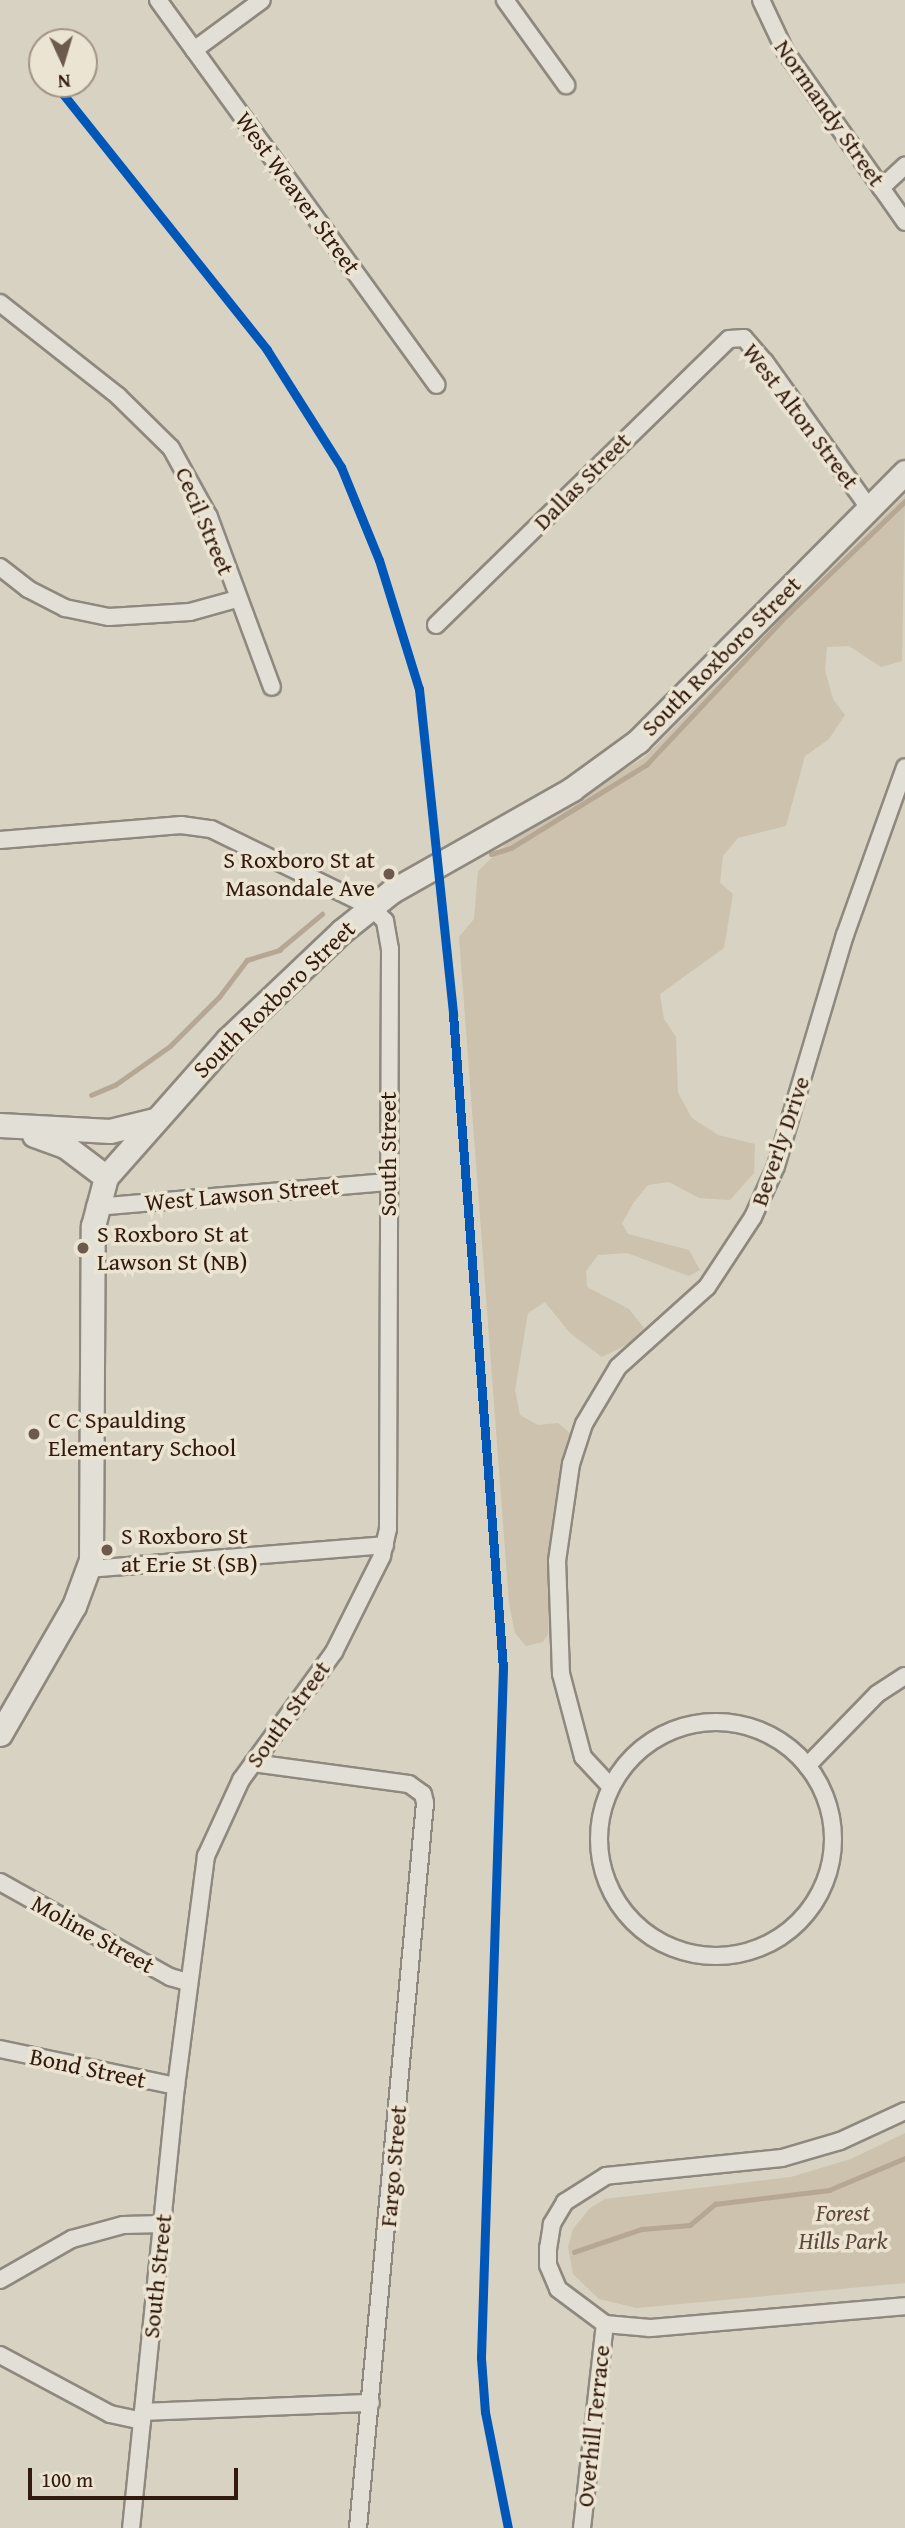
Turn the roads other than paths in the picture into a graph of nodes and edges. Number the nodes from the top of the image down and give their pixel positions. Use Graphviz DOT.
graph roads {
  1 [pos="158,0"];
  2 [pos="262,0"];
  3 [pos="505,0"];
  4 [pos="761,0"];
  5 [pos="194,50"];
  6 [pos="566,85"];
  7 [pos="905,166"];
  8 [pos="881,188"];
  9 [pos="905,222"];
  10 [pos="0,303"];
  11 [pos="729,339"];
  12 [pos="438,385"];
  13 [pos="905,472"];
  14 [pos="867,505"];
  15 [pos="0,567"];
  16 [pos="237,599"];
  17 [pos="436,625"];
  18 [pos="272,687"];
  19 [pos="905,767"];
  20 [pos="0,840"];
  21 [pos="371,906"];
  22 [pos="153,1120"];
  23 [pos="0,1126"];
  24 [pos="70,1129"];
  25 [pos="112,1170"];
  26 [pos="388,1182"];
  27 [pos="95,1207"];
  28 [pos="385,1545"];
  29 [pos="89,1569"];
  30 [pos="905,1676"];
  31 [pos="0,1734"];
  32 [pos="253,1763"];
  33 [pos="807,1766"];
  34 [pos="611,1787"];
  35 [pos="0,1882"];
  36 [pos="188,1982"];
  37 [pos="0,2049"];
  38 [pos="176,2086"];
  39 [pos="905,2111"];
  40 [pos="163,2224"];
  41 [pos="0,2280"];
  42 [pos="905,2306"];
  43 [pos="605,2323"];
  44 [pos="0,2355"];
  45 [pos="371,2403"];
  46 [pos="143,2416"];
  47 [pos="131,2528"];
  48 [pos="358,2528"];
  49 [pos="582,2528"];
  1 -- 5 [label="street, West Weaver Street"];
  2 -- 5 [label="street"];
  3 -- 6 [label="street"];
  4 -- 8 [label="street, Normandy Street"];
  5 -- 12 [label="street, West Weaver Street"];
  7 -- 8 [label="street"];
  8 -- 9 [label="street, Normandy Street"];
  10 -- 16 [label="street, Cecil Street"];
  11 -- 14 [label="street, West Alton Street"];
  11 -- 17 [label="street, Dallas Street"];
  13 -- 14 [label="street, South Roxboro Street"];
  14 -- 21 [label="street, South Roxboro Street"];
  15 -- 16 [label="street"];
  16 -- 18 [label="street, Cecil Street"];
  19 -- 34 [label="street, Beverly Drive"];
  20 -- 21 [label="street"];
  21 -- 22 [label="street, South Roxboro Street"];
  21 -- 26 [label="street, South Street"];
  22 -- 24 [label="street"];
  22 -- 25 [label="street, South Roxboro Street"];
  23 -- 24 [label="street"];
  23 -- 25 [label="street"];
  24 -- 25 [label="street"];
  25 -- 27 [label="street, South Roxboro Street"];
  26 -- 27 [label="street, West Lawson Street"];
  26 -- 28 [label="street, South Street"];
  27 -- 29 [label="street, South Roxboro Street"];
  28 -- 29 [label="street"];
  28 -- 32 [label="street, South Street"];
  29 -- 31 [label="street, South Roxboro Street"];
  30 -- 33 [label="street"];
  32 -- 36 [label="street, South Street"];
  32 -- 45 [label="street, Fargo Street"];
  33 -- 34 [label="street"];
  33 -- 34 [label="street"];
  35 -- 36 [label="street, Moline Street"];
  36 -- 38 [label="street, South Street"];
  37 -- 38 [label="street, Bond Street"];
  38 -- 40 [label="street, South Street"];
  39 -- 43 [label="street"];
  40 -- 41 [label="street"];
  40 -- 46 [label="street, South Street"];
  42 -- 43 [label="street"];
  43 -- 49 [label="street, Overhill Terrace"];
  44 -- 46 [label="street"];
  45 -- 46 [label="street"];
  45 -- 48 [label="street, Fargo Street"];
  46 -- 47 [label="street, South Street"];
}
